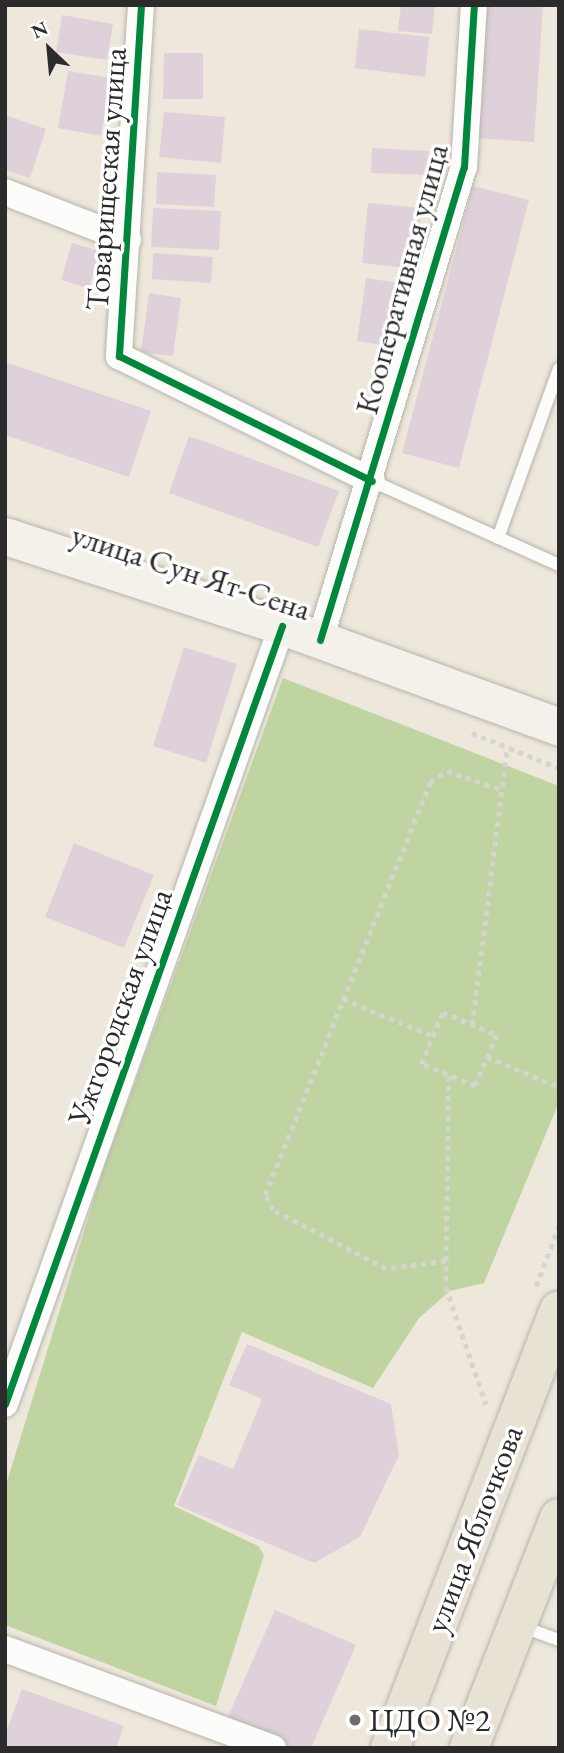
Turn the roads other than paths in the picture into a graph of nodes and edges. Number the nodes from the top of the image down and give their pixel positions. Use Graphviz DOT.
graph roads {
  1 [pos="141,5"];
  2 [pos="474,5"];
  3 [pos="5,192"];
  4 [pos="128,240"];
  5 [pos="559,369"];
  6 [pos="372,481"];
  7 [pos="5,536"];
  8 [pos="498,538"];
  9 [pos="559,565"];
  10 [pos="282,626"];
  11 [pos="320,640"];
  12 [pos="559,727"];
  13 [pos="559,1310"];
  14 [pos="5,1404"];
  15 [pos="559,1518"];
  16 [pos="517,1625"];
  17 [pos="559,1640"];
  18 [pos="5,1649"];
  19 [pos="273,1748"];
  20 [pos="390,1748"];
  21 [pos="469,1748"];
  1 -- 4 [label="street, Товарищеская улица"];
  2 -- 6 [label="street, Кооперативная улица"];
  3 -- 4 [label="street"];
  4 -- 6 [label="street, Товарищеская улица"];
  5 -- 8 [label="lane"];
  6 -- 8 [label="lane"];
  6 -- 11 [label="street, Кооперативная улица"];
  7 -- 10 [label="main road, улица Сун Ят-Сена"];
  8 -- 9 [label="lane"];
  10 -- 11 [label="main road, улица Сун Ят-Сена"];
  10 -- 14 [label="street, Ужгородская улица"];
  11 -- 12 [label="main road, улица Сун Ят-Сена"];
  13 -- 20 [label="main road, улица Яблочкова"];
  15 -- 16 [label="main road"];
  16 -- 17 [label="lane"];
  16 -- 21 [label="main road"];
  18 -- 19 [label="street"];
}
